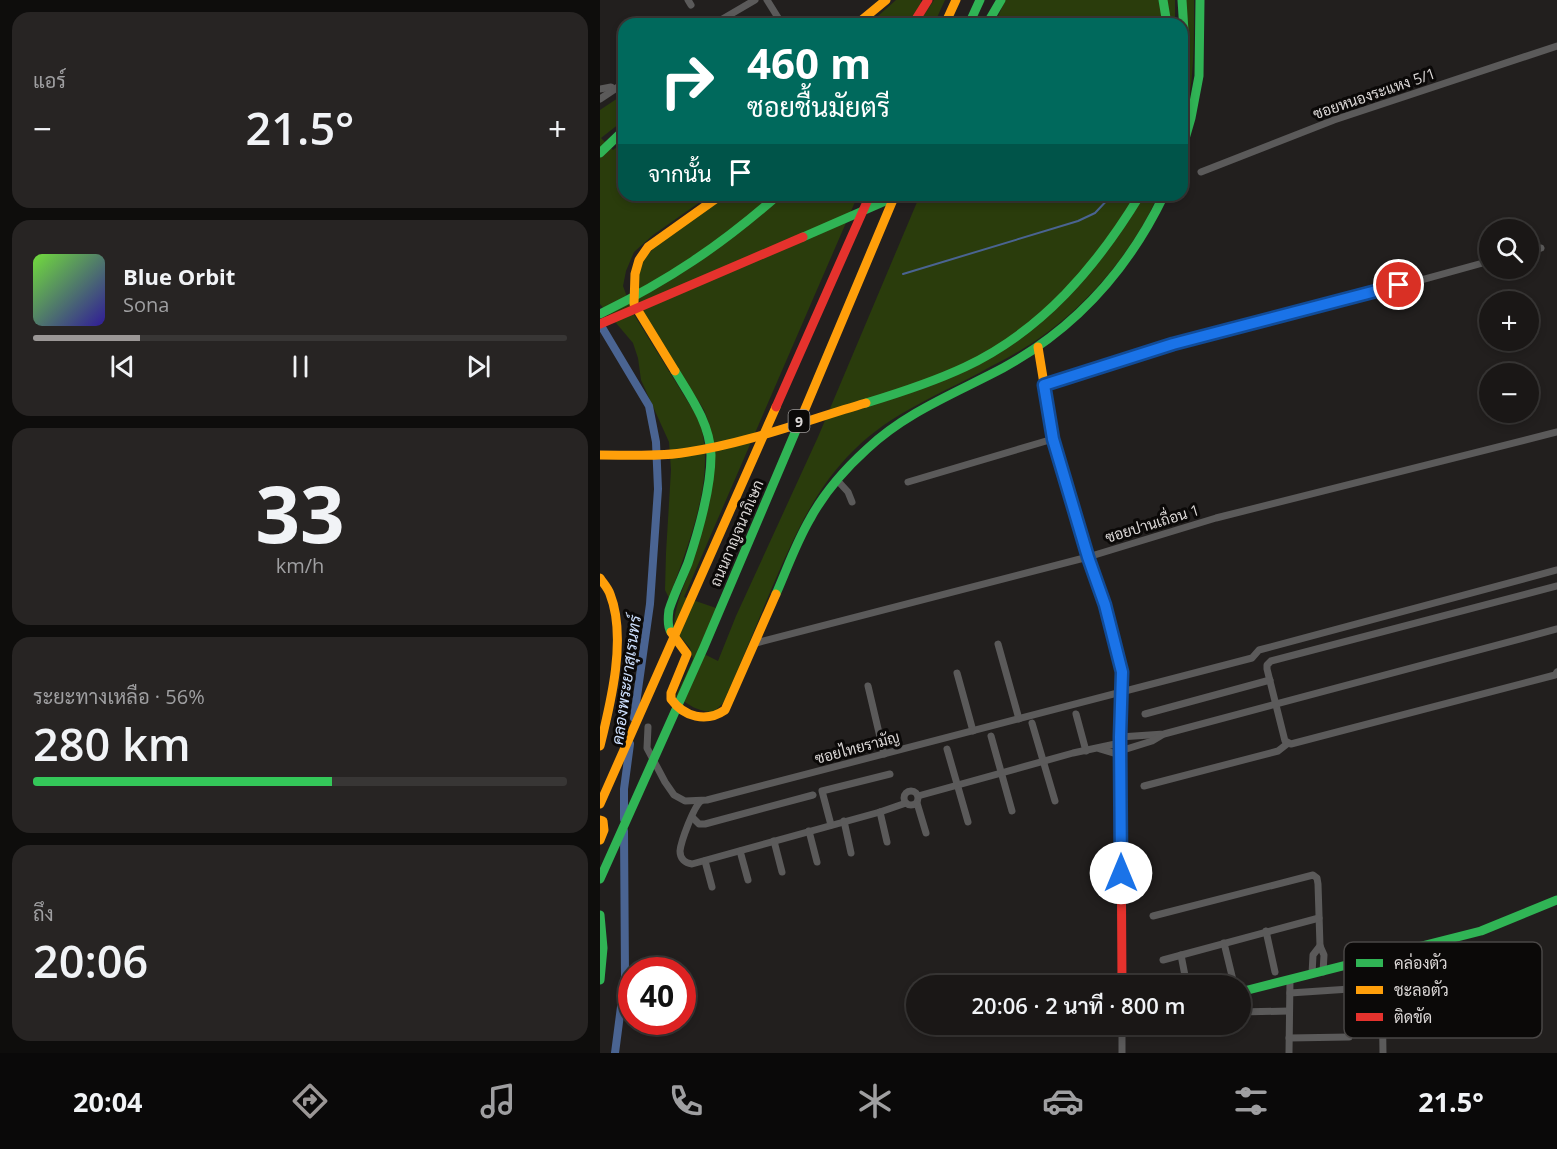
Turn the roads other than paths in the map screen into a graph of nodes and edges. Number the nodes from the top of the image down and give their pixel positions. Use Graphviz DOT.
graph roads {
  1 [pos="755,0"];
  2 [pos="765,0"];
  3 [pos="886,0"];
  4 [pos="927,0"];
  5 [pos="956,0"];
  6 [pos="980,0"];
  7 [pos="1001,0"];
  8 [pos="1163,0"];
  9 [pos="1182,0"];
  10 [pos="1200,0"];
  11 [pos="724,18"];
  12 [pos="733,18"];
  13 [pos="778,18"];
  14 [pos="864,18"];
  15 [pos="917,18"];
  16 [pos="948,18"];
  17 [pos="972,18"];
  18 [pos="990,18"];
  19 [pos="1166,18"];
  20 [pos="1183,18"];
  21 [pos="1557,46"];
  22 [pos="618,85"];
  23 [pos="600,89"];
  24 [pos="612,89"];
  25 [pos="600,99"];
  26 [pos="1188,128"];
  27 [pos="618,136"];
  28 [pos="600,153"];
  29 [pos="1201,172"];
  30 [pos="713,201"];
  31 [pos="771,201"];
  32 [pos="867,201"];
  33 [pos="886,201"];
  34 [pos="892,201"];
  35 [pos="1136,201"];
  36 [pos="1161,201"];
  37 [pos="1479,264"];
  38 [pos="600,314"];
  39 [pos="600,324"];
  40 [pos="1038,346"];
  41 [pos="1044,385"];
  42 [pos="1557,432"];
  43 [pos="1053,439"];
  44 [pos="600,455"];
  45 [pos="837,480"];
  46 [pos="908,482"];
  47 [pos="852,502"];
  48 [pos="1088,557"];
  49 [pos="600,570"];
  50 [pos="1557,570"];
  51 [pos="602,580"];
  52 [pos="1557,586"];
  53 [pos="1557,629"];
  54 [pos="756,643"];
  55 [pos="998,644"];
  56 [pos="1557,672"];
  57 [pos="957,673"];
  58 [pos="1270,680"];
  59 [pos="868,686"];
  60 [pos="1121,693"];
  61 [pos="1276,704"];
  62 [pos="1076,714"];
  63 [pos="1144,714"];
  64 [pos="1019,719"];
  65 [pos="1032,723"];
  66 [pos="648,727"];
  67 [pos="973,731"];
  68 [pos="1164,734"];
  69 [pos="991,736"];
  70 [pos="1287,744"];
  71 [pos="600,746"];
  72 [pos="1120,747"];
  73 [pos="947,749"];
  74 [pos="1100,749"];
  75 [pos="1086,751"];
  76 [pos="884,754"];
  77 [pos="1043,761"];
  78 [pos="1000,773"];
  79 [pos="890,774"];
  80 [pos="958,786"];
  81 [pos="1144,786"];
  82 [pos="813,795"];
  83 [pos="917,799"];
  84 [pos="703,800"];
  85 [pos="1055,801"];
  86 [pos="906,802"];
  87 [pos="600,804"];
  88 [pos="1012,811"];
  89 [pos="880,812"];
  90 [pos="692,817"];
  91 [pos="600,820"];
  92 [pos="844,821"];
  93 [pos="968,822"];
  94 [pos="831,825"];
  95 [pos="809,831"];
  96 [pos="926,833"];
  97 [pos="600,840"];
  98 [pos="774,841"];
  99 [pos="887,842"];
  100 [pos="740,851"];
  101 [pos="852,853"];
  102 [pos="705,861"];
  103 [pos="817,862"];
  104 [pos="782,872"];
  105 [pos="600,879"];
  106 [pos="748,880"];
  107 [pos="712,887"];
  108 [pos="1557,900"];
  109 [pos="600,915"];
  110 [pos="1153,916"];
  111 [pos="1319,918"];
  112 [pos="1266,931"];
  113 [pos="1438,942"];
  114 [pos="1224,943"];
  115 [pos="1320,946"];
  116 [pos="1180,955"];
  117 [pos="1163,960"];
  118 [pos="1344,967"];
  119 [pos="1275,972"];
  120 [pos="1323,972"];
  121 [pos="1312,974"];
  122 [pos="1122,975"];
  123 [pos="1185,975"];
  124 [pos="1232,975"];
  125 [pos="600,980"];
  126 [pos="1290,980"];
  127 [pos="1251,989"];
  128 [pos="1344,989"];
  129 [pos="1290,993"];
  130 [pos="1289,1011"];
  131 [pos="1251,1012"];
  132 [pos="1122,1035"];
  133 [pos="1344,1037"];
  134 [pos="1289,1038"];
  135 [pos="1382,1038"];
  136 [pos="1122,1053"];
  137 [pos="1289,1053"];
  138 [pos="1383,1053"];
  1 -- 11 [label="street"];
  2 -- 12 [label="street"];
  2 -- 13 [label="street"];
  3 -- 14 [label="main road"];
  4 -- 15 [label="main road"];
  5 -- 16 [label="main road"];
  6 -- 17 [label="main road"];
  7 -- 18 [label="main road"];
  8 -- 19 [label="main road"];
  9 -- 20 [label="main road"];
  10 -- 26 [label="main road"];
  21 -- 29 [label="street, ซอยหนองระแหง 5/1"];
  22 -- 24 [label="street"];
  23 -- 24 [label="street"];
  24 -- 25 [label="street"];
  27 -- 28 [label="main road"];
  30 -- 54 [label="main road"];
  31 -- 38 [label="main road"];
  32 -- 87 [label="main road, ถนนกาญจนาภิเษก / 9"];
  33 -- 39 [label="main road"];
  34 -- 105 [label="main road, ถนนกาญจนาภิเษก / 9"];
  35 -- 44 [label="main road"];
  36 -- 40 [label="main road"];
  37 -- 41 [label="street"];
  40 -- 41 [label="main road"];
  40 -- 45 [label="main road"];
  41 -- 43 [label="main road"];
  42 -- 48 [label="street, ซอยปานเถื่อน 1"];
  43 -- 46 [label="street"];
  43 -- 48 [label="main road"];
  45 -- 47 [label="street"];
  45 -- 54 [label="main road"];
  48 -- 54 [label="street, ซอยปานเถื่อน 1"];
  48 -- 60 [label="main road"];
  49 -- 51 [label="main road"];
  50 -- 60 [label="street, ซอยไทยรามัญ"];
  51 -- 71 [label="main road"];
  52 -- 58 [label="street"];
  53 -- 61 [label="street"];
  55 -- 64 [label="street"];
  56 -- 70 [label="street"];
  57 -- 67 [label="street"];
  58 -- 61 [label="street"];
  58 -- 63 [label="street"];
  59 -- 76 [label="street"];
  60 -- 64 [label="street, ซอยไทยรามัญ"];
  60 -- 72 [label="main road"];
  61 -- 68 [label="street"];
  61 -- 70 [label="street"];
  62 -- 75 [label="street"];
  64 -- 67 [label="street, ซอยไทยรามัญ"];
  65 -- 77 [label="street"];
  66 -- 84 [label="street, ซอยไทยรามัญ"];
  67 -- 76 [label="street, ซอยไทยรามัญ"];
  68 -- 72 [label="street"];
  68 -- 72 [label="street"];
  69 -- 78 [label="street"];
  70 -- 81 [label="street"];
  72 -- 74 [label="street"];
  72 -- 74 [label="street"];
  72 -- 122 [label="main road"];
  73 -- 80 [label="street"];
  74 -- 75 [label="street"];
  75 -- 77 [label="street"];
  76 -- 84 [label="street, ซอยไทยรามัญ"];
  77 -- 78 [label="street"];
  77 -- 85 [label="street"];
  78 -- 80 [label="street"];
  78 -- 88 [label="street"];
  79 -- 94 [label="street"];
  80 -- 83 [label="street"];
  80 -- 93 [label="street"];
  82 -- 90 [label="street"];
  83 -- 86 [label="street"];
  83 -- 86 [label="street"];
  83 -- 96 [label="street"];
  84 -- 90 [label="street"];
  86 -- 89 [label="street"];
  89 -- 92 [label="street"];
  89 -- 99 [label="street"];
  90 -- 102 [label="street"];
  91 -- 97 [label="main road"];
  92 -- 94 [label="street"];
  92 -- 101 [label="street"];
  94 -- 95 [label="street"];
  95 -- 98 [label="street"];
  95 -- 103 [label="street"];
  98 -- 100 [label="street"];
  98 -- 104 [label="street"];
  100 -- 102 [label="street"];
  100 -- 106 [label="street"];
  102 -- 107 [label="street"];
  108 -- 113 [label="main road"];
  109 -- 125 [label="main road"];
  110 -- 111 [label="street"];
  111 -- 112 [label="street"];
  111 -- 115 [label="street"];
  112 -- 114 [label="street"];
  112 -- 119 [label="street"];
  114 -- 116 [label="street"];
  114 -- 124 [label="street"];
  115 -- 120 [label="street"];
  115 -- 121 [label="street"];
  116 -- 117 [label="street"];
  116 -- 123 [label="street"];
  118 -- 120 [label="main road"];
  120 -- 121 [label="main road"];
  121 -- 126 [label="main road"];
  126 -- 127 [label="main road"];
  126 -- 129 [label="street"];
  128 -- 129 [label="street"];
  129 -- 130 [label="street"];
  130 -- 131 [label="street"];
  130 -- 134 [label="street"];
  132 -- 136 [label="street"];
  133 -- 134 [label="street"];
  134 -- 137 [label="street"];
  135 -- 138 [label="street"];
}
